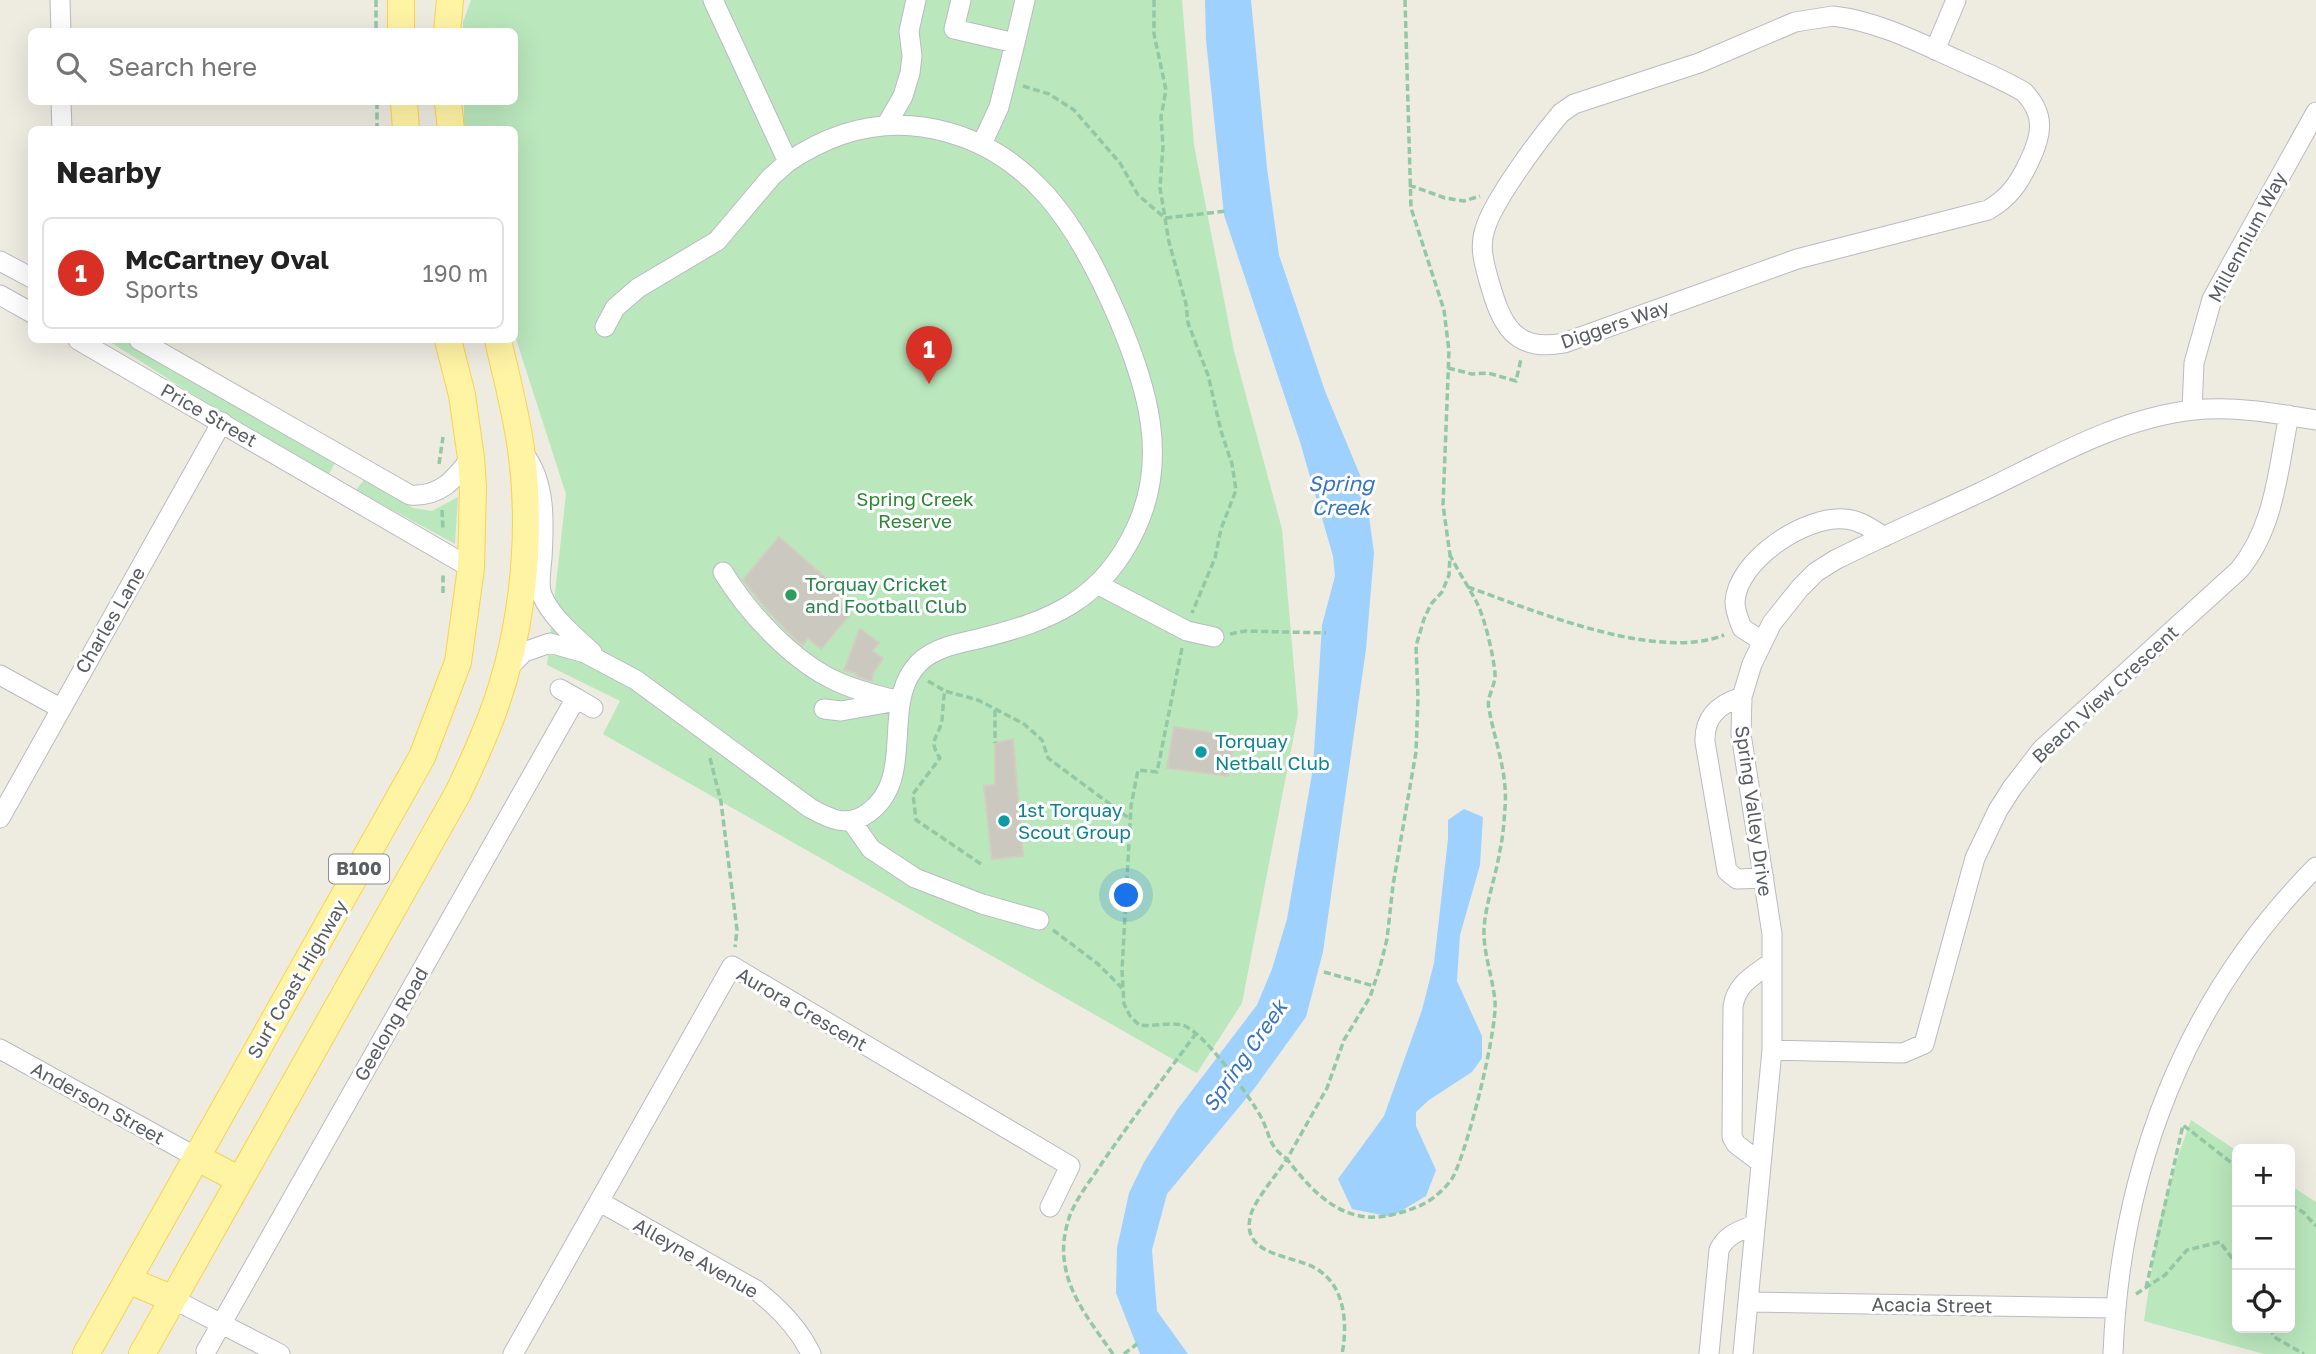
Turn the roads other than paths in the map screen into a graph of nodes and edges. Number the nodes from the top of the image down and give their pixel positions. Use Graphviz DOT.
graph roads {
  1 [pos="60,0"];
  2 [pos="401,0"];
  3 [pos="450,0"];
  4 [pos="713,0"];
  5 [pos="916,0"];
  6 [pos="961,0"];
  7 [pos="1026,0"];
  8 [pos="1956,0"];
  9 [pos="61,28"];
  10 [pos="401,28"];
  11 [pos="447,28"];
  12 [pos="1014,43"];
  13 [pos="1935,50"];
  14 [pos="61,105"];
  15 [pos="404,105"];
  16 [pos="448,105"];
  17 [pos="2316,113"];
  18 [pos="887,124"];
  19 [pos="62,126"];
  20 [pos="406,126"];
  21 [pos="451,126"];
  22 [pos="982,144"];
  23 [pos="788,162"];
  24 [pos="0,261"];
  25 [pos="28,276"];
  26 [pos="0,295"];
  27 [pos="28,311"];
  28 [pos="605,327"];
  29 [pos="83,343"];
  30 [pos="144,343"];
  31 [pos="449,343"];
  32 [pos="499,343"];
  33 [pos="2192,410"];
  34 [pos="2289,415"];
  35 [pos="2316,420"];
  36 [pos="222,422"];
  37 [pos="522,450"];
  38 [pos="471,458"];
  39 [pos="351,462"];
  40 [pos="339,491"];
  41 [pos="1884,537"];
  42 [pos="471,568"];
  43 [pos="723,572"];
  44 [pos="1099,585"];
  45 [pos="1214,637"];
  46 [pos="1762,641"];
  47 [pos="605,662"];
  48 [pos="507,668"];
  49 [pos="0,675"];
  50 [pos="1742,696"];
  51 [pos="576,698"];
  52 [pos="900,701"];
  53 [pos="60,708"];
  54 [pos="824,709"];
  55 [pos="0,818"];
  56 [pos="852,822"];
  57 [pos="2314,872"];
  58 [pos="1763,878"];
  59 [pos="1039,920"];
  60 [pos="1772,962"];
  61 [pos="0,1049"];
  62 [pos="1772,1050"];
  63 [pos="196,1157"];
  64 [pos="1761,1163"];
  65 [pos="240,1180"];
  66 [pos="600,1202"];
  67 [pos="1050,1207"];
  68 [pos="1754,1225"];
  69 [pos="128,1280"];
  70 [pos="173,1299"];
  71 [pos="1748,1302"];
  72 [pos="2115,1308"];
  73 [pos="222,1323"];
  74 [pos="206,1351"];
  75 [pos="86,1354"];
  76 [pos="142,1354"];
  77 [pos="280,1354"];
  78 [pos="513,1354"];
  79 [pos="811,1354"];
  80 [pos="1709,1354"];
  81 [pos="1743,1354"];
  82 [pos="2113,1354"];
  1 -- 9 [label="street"];
  2 -- 10 [label="main road"];
  3 -- 11 [label="main road"];
  4 -- 23 [label="street"];
  5 -- 18 [label="street"];
  6 -- 12 [label="street"];
  7 -- 12 [label="street"];
  8 -- 13 [label="street"];
  12 -- 22 [label="street"];
  13 -- 13 [label="street, Diggers Way"];
  14 -- 19 [label="street"];
  15 -- 20 [label="main road"];
  16 -- 21 [label="main road"];
  17 -- 33 [label="street, Millennium Way"];
  18 -- 22 [label="street"];
  18 -- 23 [label="street"];
  22 -- 44 [label="street"];
  23 -- 28 [label="street"];
  24 -- 25 [label="street"];
  26 -- 27 [label="street"];
  29 -- 36 [label="street, Price Street"];
  30 -- 39 [label="street, Price Street"];
  31 -- 38 [label="main road, Surf Coast Highway / B100"];
  32 -- 37 [label="main road, B100"];
  33 -- 34 [label="street, Spring Valley Drive"];
  33 -- 41 [label="street, Spring Valley Drive"];
  34 -- 35 [label="street, Spring Valley Drive"];
  34 -- 62 [label="street, Beach View Crescent"];
  36 -- 40 [label="street, Price Street"];
  36 -- 53 [label="street, Charles Lane"];
  37 -- 47 [label="street"];
  37 -- 48 [label="main road, B100"];
  38 -- 39 [label="street, Price Street"];
  38 -- 42 [label="main road, Surf Coast Highway / B100"];
  39 -- 40 [label="street"];
  40 -- 42 [label="street, Price Street"];
  41 -- 46 [label="street, Spring Valley Drive"];
  41 -- 46 [label="street"];
  42 -- 63 [label="main road, Surf Coast Highway / B100"];
  43 -- 52 [label="street"];
  44 -- 45 [label="street"];
  44 -- 52 [label="street"];
  46 -- 50 [label="street, Spring Valley Drive"];
  47 -- 48 [label="street"];
  47 -- 56 [label="street"];
  48 -- 65 [label="main road, B100"];
  49 -- 53 [label="street"];
  50 -- 58 [label="street, Spring Valley Drive"];
  50 -- 58 [label="street"];
  51 -- 73 [label="street, Geelong Road"];
  52 -- 54 [label="street"];
  52 -- 56 [label="street"];
  53 -- 55 [label="street, Charles Lane"];
  56 -- 59 [label="street"];
  57 -- 72 [label="street"];
  58 -- 60 [label="street, Spring Valley Drive"];
  60 -- 62 [label="street, Spring Valley Drive"];
  60 -- 64 [label="street"];
  61 -- 63 [label="street, Anderson Street"];
  62 -- 64 [label="street, Spring Valley Drive"];
  63 -- 65 [label="main road"];
  63 -- 69 [label="main road, Surf Coast Highway / B100"];
  64 -- 68 [label="street, Spring Valley Drive"];
  65 -- 70 [label="main road, B100"];
  66 -- 67 [label="street, Aurora Crescent"];
  66 -- 78 [label="street, Aurora Crescent"];
  66 -- 79 [label="street, Alleyne Avenue"];
  68 -- 71 [label="street, Spring Valley Drive"];
  68 -- 80 [label="street"];
  69 -- 70 [label="main road"];
  69 -- 75 [label="main road, Surf Coast Highway / B100"];
  70 -- 73 [label="street"];
  70 -- 76 [label="main road, B100"];
  71 -- 72 [label="street, Acacia Street"];
  71 -- 81 [label="street, Spring Valley Drive"];
  72 -- 82 [label="street"];
  73 -- 74 [label="street, Geelong Road"];
  73 -- 77 [label="street"];
}
